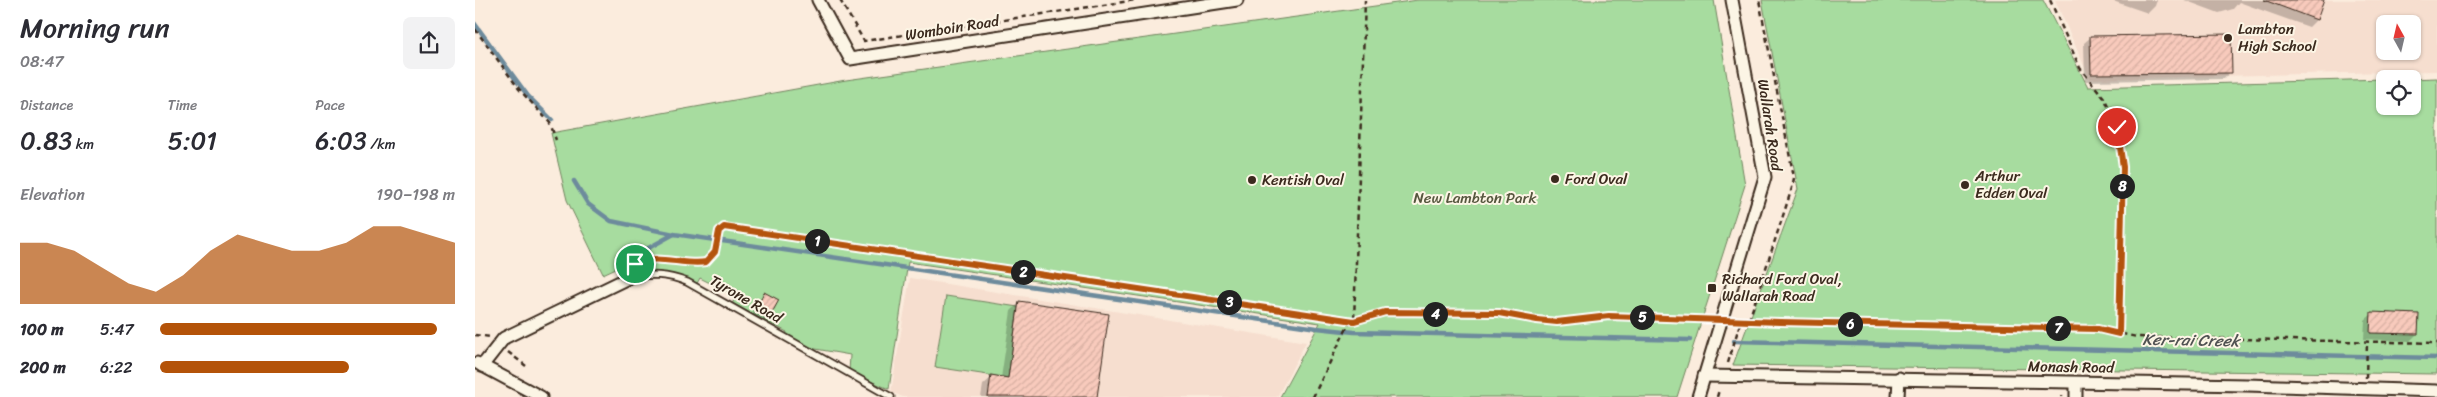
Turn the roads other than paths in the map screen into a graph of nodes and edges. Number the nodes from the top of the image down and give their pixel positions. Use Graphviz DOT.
graph roads {
  1 [pos="818,0"];
  2 [pos="1237,0"];
  3 [pos="1732,0"];
  4 [pos="630,277"];
  5 [pos="478,364"];
  6 [pos="1704,376"];
  7 [pos="1899,378"];
  8 [pos="2076,382"];
  9 [pos="2247,391"];
  10 [pos="2437,391"];
  11 [pos="541,397"];
  12 [pos="891,397"];
  13 [pos="1697,397"];
  14 [pos="1898,397"];
  15 [pos="2076,397"];
  1 -- 2 [label="street, Womboin Road"];
  3 -- 6 [label="street, Wallarah Road"];
  4 -- 5 [label="street, Tyrone Road"];
  4 -- 12 [label="lane, Tyrone Road"];
  5 -- 11 [label="street"];
  6 -- 7 [label="street, Monash Road"];
  6 -- 13 [label="street, Wallarah Road"];
  7 -- 8 [label="street, Monash Road"];
  7 -- 14 [label="street"];
  8 -- 9 [label="street, Monash Road"];
  8 -- 15 [label="street"];
  9 -- 10 [label="street, Monash Road"];
}
